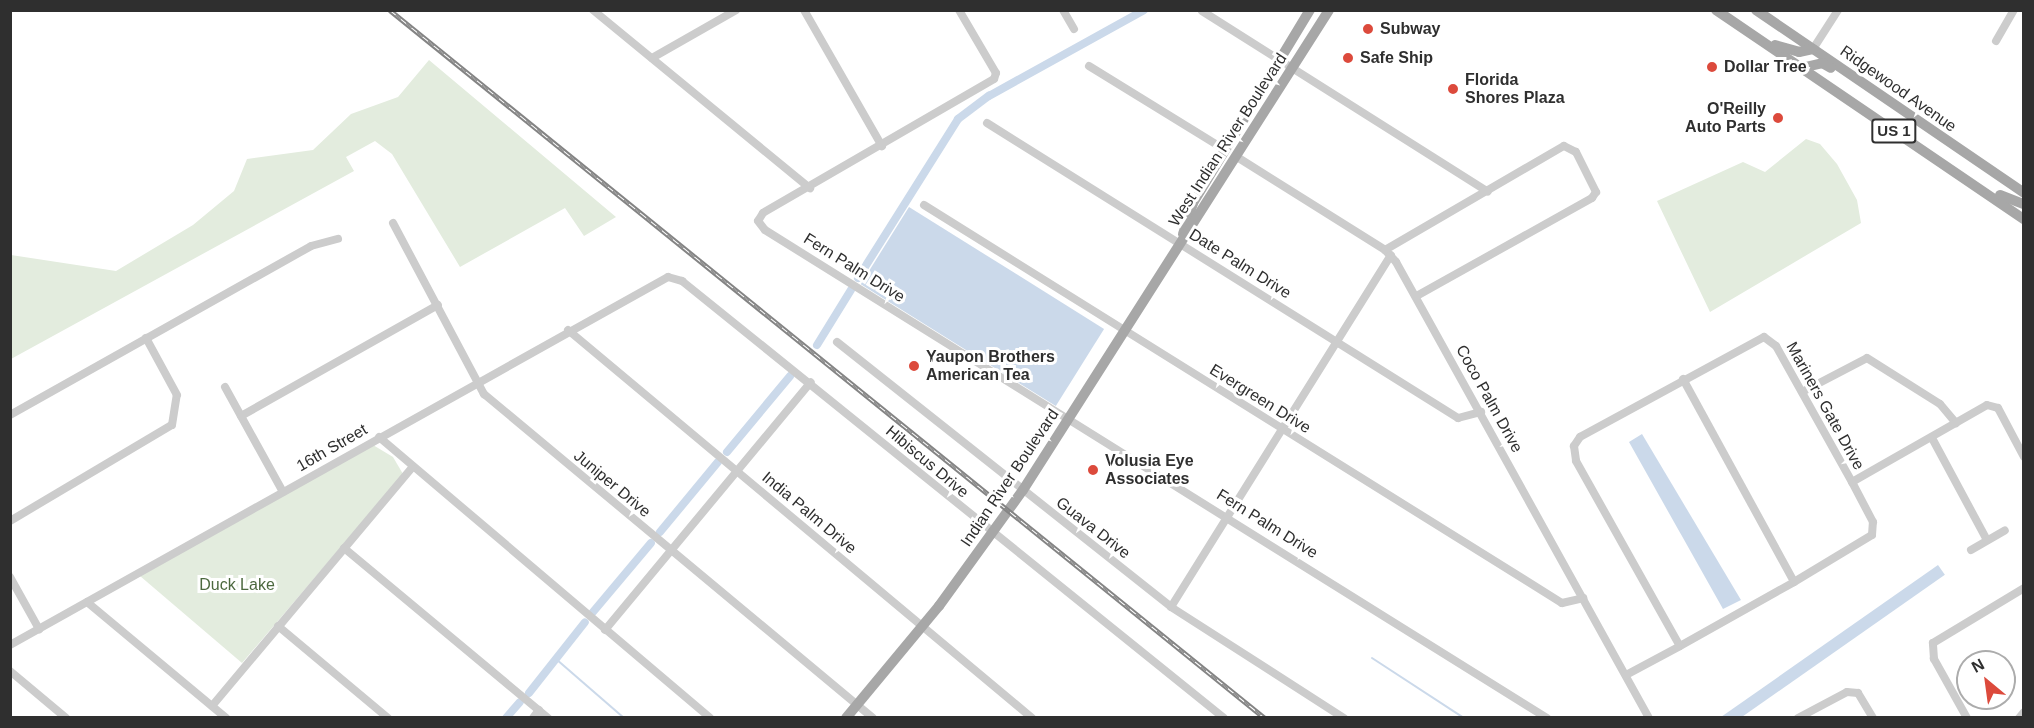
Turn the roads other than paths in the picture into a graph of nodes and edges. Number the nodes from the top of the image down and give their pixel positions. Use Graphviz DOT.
graph roads {
  1 [pos="593,10"];
  2 [pos="736,10"];
  3 [pos="804,10"];
  4 [pos="959,10"];
  5 [pos="1063,10"];
  6 [pos="1310,10"];
  7 [pos="1329,10"];
  8 [pos="1716,10"];
  9 [pos="1756,10"];
  10 [pos="1838,10"];
  11 [pos="2014,10"];
  12 [pos="1202,11"];
  13 [pos="1074,28"];
  14 [pos="1996,41"];
  15 [pos="1763,43"];
  16 [pos="1813,49"];
  17 [pos="652,58"];
  18 [pos="1278,59"];
  19 [pos="1089,66"];
  20 [pos="1292,68"];
  21 [pos="1801,68"];
  22 [pos="1856,79"];
  23 [pos="987,123"];
  24 [pos="1910,142"];
  25 [pos="882,146"];
  26 [pos="1224,149"];
  27 [pos="1237,157"];
  28 [pos="810,188"];
  29 [pos="1488,192"];
  30 [pos="2024,193"];
  31 [pos="2024,204"];
  32 [pos="924,205"];
  33 [pos="2024,219"];
  34 [pos="393,223"];
  35 [pos="338,239"];
  36 [pos="1180,243"];
  37 [pos="1388,252"];
  38 [pos="668,277"];
  39 [pos="1417,296"];
  40 [pos="438,305"];
  41 [pos="1125,328"];
  42 [pos="568,330"];
  43 [pos="146,338"];
  44 [pos="837,342"];
  45 [pos="1338,342"];
  46 [pos="1683,379"];
  47 [pos="477,382"];
  48 [pos="811,382"];
  49 [pos="225,387"];
  50 [pos="1802,392"];
  51 [pos="1481,412"];
  52 [pos="10,415"];
  53 [pos="241,416"];
  54 [pos="1069,417"];
  55 [pos="1956,423"];
  56 [pos="1283,429"];
  57 [pos="379,437"];
  58 [pos="1932,438"];
  59 [pos="2024,457"];
  60 [pos="412,468"];
  61 [pos="738,471"];
  62 [pos="1852,483"];
  63 [pos="1023,490"];
  64 [pos="283,492"];
  65 [pos="1229,516"];
  66 [pos="10,521"];
  67 [pos="2004,530"];
  68 [pos="992,533"];
  69 [pos="1987,540"];
  70 [pos="344,548"];
  71 [pos="1971,550"];
  72 [pos="671,551"];
  73 [pos="10,577"];
  74 [pos="1794,582"];
  75 [pos="2024,588"];
  76 [pos="1584,598"];
  77 [pos="87,602"];
  78 [pos="1171,607"];
  79 [pos="278,626"];
  80 [pos="922,626"];
  81 [pos="39,629"];
  82 [pos="605,630"];
  83 [pos="10,645"];
  84 [pos="1680,646"];
  85 [pos="10,671"];
  86 [pos="1626,675"];
  87 [pos="857,704"];
  88 [pos="212,706"];
  89 [pos="539,710"];
  90 [pos="2024,712"];
  91 [pos="66,717"];
  92 [pos="226,717"];
  93 [pos="388,717"];
  94 [pos="533,717"];
  95 [pos="548,717"];
  96 [pos="710,717"];
  97 [pos="846,717"];
  98 [pos="873,717"];
  99 [pos="1032,717"];
  100 [pos="1224,717"];
  101 [pos="1344,717"];
  102 [pos="1547,717"];
  103 [pos="1649,717"];
  104 [pos="1798,717"];
  105 [pos="1873,717"];
  106 [pos="1967,717"];
  107 [pos="2019,717"];
  1 -- 17 [label="street"];
  2 -- 17 [label="street"];
  3 -- 25 [label="street"];
  4 -- 25 [label="street"];
  5 -- 13 [label="street"];
  6 -- 18 [label="main road, West Indian River Boulevard"];
  7 -- 20 [label="main road, West Indian River Boulevard"];
  8 -- 15 [label="main road, US 1"];
  9 -- 16 [label="main road, Ridgewood Avenue / US 1"];
  10 -- 16 [label="street"];
  11 -- 14 [label="street"];
  12 -- 18 [label="street"];
  15 -- 16 [label="main road"];
  15 -- 21 [label="main road, US 1"];
  16 -- 22 [label="main road, Ridgewood Avenue / US 1"];
  17 -- 28 [label="street"];
  18 -- 20 [label="street"];
  18 -- 26 [label="main road, West Indian River Boulevard"];
  19 -- 26 [label="street"];
  20 -- 27 [label="main road, West Indian River Boulevard"];
  20 -- 29 [label="street"];
  21 -- 22 [label="main road"];
  21 -- 24 [label="main road, US 1"];
  22 -- 30 [label="main road, Ridgewood Avenue / US 1"];
  23 -- 36 [label="street, Date Palm Drive"];
  24 -- 31 [label="main road"];
  24 -- 33 [label="main road, US 1"];
  25 -- 28 [label="street"];
  26 -- 36 [label="main road, West Indian River Boulevard"];
  27 -- 36 [label="main road, West Indian River Boulevard"];
  27 -- 37 [label="street, Coco Palm Drive"];
  28 -- 54 [label="street, Fern Palm Drive"];
  29 -- 37 [label="street"];
  29 -- 39 [label="street"];
  32 -- 41 [label="street, Evergreen Drive"];
  34 -- 40 [label="street, Juniper Drive"];
  35 -- 43 [label="street"];
  36 -- 41 [label="main road, Indian River Boulevard"];
  36 -- 45 [label="street, Date Palm Drive"];
  37 -- 39 [label="street, Coco Palm Drive"];
  37 -- 45 [label="street"];
  38 -- 42 [label="street, 16th Street"];
  38 -- 48 [label="street, Hibiscus Drive"];
  39 -- 51 [label="street, Coco Palm Drive"];
  40 -- 47 [label="street, Juniper Drive"];
  40 -- 53 [label="street"];
  41 -- 54 [label="main road, Indian River Boulevard"];
  41 -- 56 [label="street, Evergreen Drive"];
  42 -- 47 [label="street, 16th Street"];
  42 -- 61 [label="street, India Palm Drive"];
  43 -- 52 [label="street"];
  43 -- 66 [label="street"];
  44 -- 63 [label="street, Guava Drive"];
  45 -- 51 [label="street, Date Palm Drive"];
  45 -- 56 [label="street"];
  46 -- 50 [label="street, Mariners Gate Drive"];
  46 -- 74 [label="street"];
  46 -- 84 [label="street, Mariners Gate Drive"];
  47 -- 57 [label="street, 16th Street"];
  47 -- 72 [label="street, Juniper Drive"];
  48 -- 61 [label="street"];
  48 -- 68 [label="street, Hibiscus Drive"];
  49 -- 53 [label="street"];
  50 -- 55 [label="street"];
  50 -- 62 [label="street, Mariners Gate Drive"];
  51 -- 76 [label="street, Coco Palm Drive"];
  53 -- 64 [label="street"];
  54 -- 63 [label="main road, Indian River Boulevard"];
  54 -- 65 [label="street, Fern Palm Drive"];
  55 -- 58 [label="street"];
  55 -- 59 [label="street"];
  56 -- 65 [label="street"];
  56 -- 76 [label="street, Evergreen Drive"];
  57 -- 60 [label="street"];
  57 -- 64 [label="street, 16th Street"];
  58 -- 62 [label="street"];
  58 -- 69 [label="street"];
  60 -- 70 [label="street"];
  60 -- 82 [label="street"];
  61 -- 72 [label="street"];
  61 -- 80 [label="street, India Palm Drive"];
  62 -- 74 [label="street, Mariners Gate Drive"];
  63 -- 68 [label="main road, Indian River Boulevard"];
  63 -- 78 [label="street, Guava Drive"];
  64 -- 77 [label="street, 16th Street"];
  65 -- 78 [label="street"];
  65 -- 102 [label="street, Fern Palm Drive"];
  67 -- 69 [label="street"];
  68 -- 80 [label="main road, Indian River Boulevard"];
  68 -- 100 [label="street, Hibiscus Drive"];
  69 -- 71 [label="street"];
  70 -- 79 [label="street"];
  70 -- 89 [label="street"];
  72 -- 82 [label="street"];
  72 -- 87 [label="street, Juniper Drive"];
  73 -- 81 [label="street"];
  74 -- 84 [label="street, Mariners Gate Drive"];
  75 -- 106 [label="street"];
  76 -- 86 [label="street, Coco Palm Drive"];
  77 -- 81 [label="street, 16th Street"];
  77 -- 88 [label="street"];
  78 -- 101 [label="street, Guava Drive"];
  79 -- 88 [label="street"];
  79 -- 93 [label="street"];
  80 -- 87 [label="main road, Indian River Boulevard"];
  80 -- 99 [label="street, India Palm Drive"];
  81 -- 83 [label="street, 16th Street"];
  82 -- 96 [label="street"];
  84 -- 86 [label="street, Mariners Gate Drive"];
  85 -- 91 [label="street"];
  86 -- 103 [label="street, Coco Palm Drive"];
  87 -- 97 [label="main road, Indian River Boulevard"];
  87 -- 98 [label="street, Juniper Drive"];
  88 -- 92 [label="street"];
  89 -- 94 [label="street"];
  89 -- 95 [label="street"];
  90 -- 107 [label="street"];
  104 -- 105 [label="street"];
}
